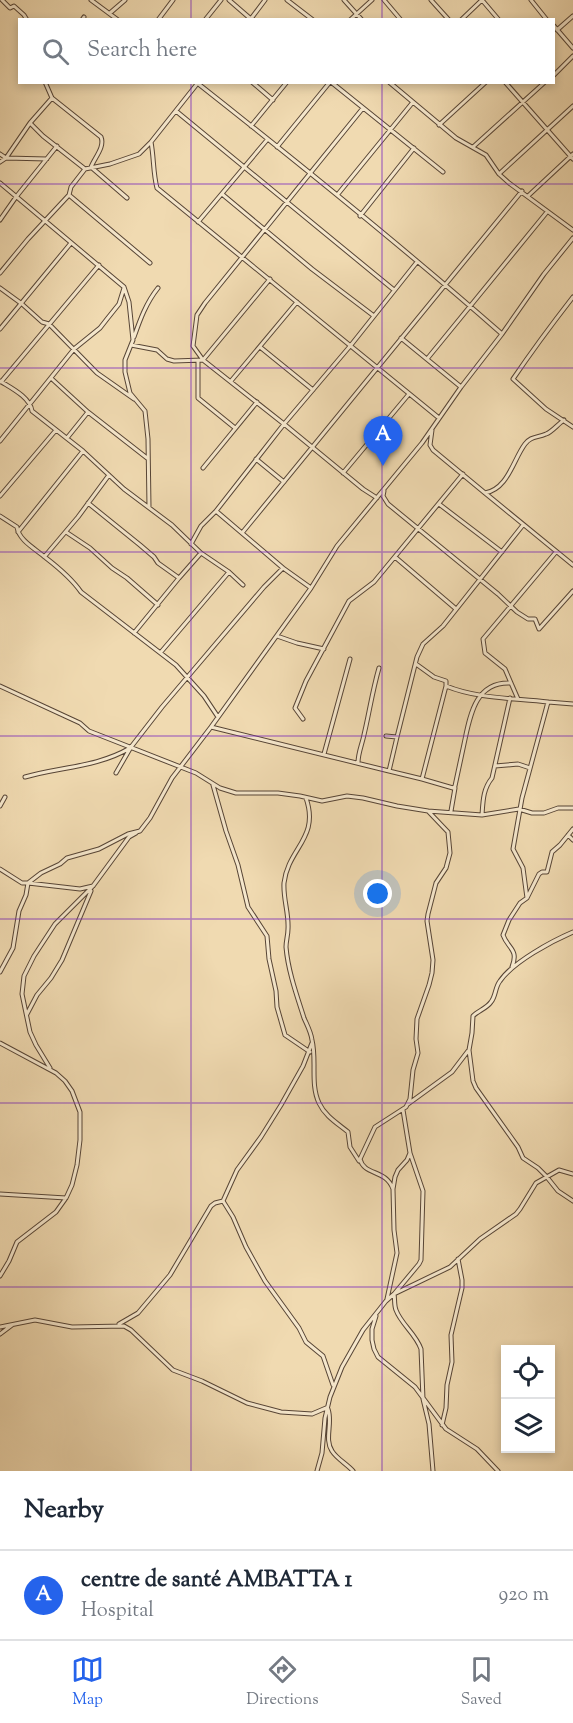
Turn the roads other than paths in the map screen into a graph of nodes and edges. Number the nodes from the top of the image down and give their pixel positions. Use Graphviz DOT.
graph roads {
  1 [pos="2,0"];
  2 [pos="125,0"];
  3 [pos="173,0"];
  4 [pos="221,0"];
  5 [pos="230,0"];
  6 [pos="266,0"];
  7 [pos="287,0"];
  8 [pos="344,0"];
  9 [pos="372,0"];
  10 [pos="384,0"];
  11 [pos="431,0"];
  12 [pos="482,0"];
  13 [pos="93,1"];
  14 [pos="533,1"];
  15 [pos="110,13"];
  16 [pos="357,14"];
  17 [pos="573,16"];
  18 [pos="25,18"];
  19 [pos="116,18"];
  20 [pos="160,18"];
  21 [pos="207,18"];
  22 [pos="250,18"];
  23 [pos="252,18"];
  24 [pos="310,18"];
  25 [pos="352,18"];
  26 [pos="360,18"];
  27 [pos="399,18"];
  28 [pos="447,18"];
  29 [pos="463,18"];
  30 [pos="497,18"];
  31 [pos="546,18"];
  32 [pos="555,27"];
  33 [pos="557,30"];
  34 [pos="573,48"];
  35 [pos="573,56"];
  36 [pos="555,74"];
  37 [pos="46,84"];
  38 [pos="196,84"];
  39 [pos="198,84"];
  40 [pos="254,84"];
  41 [pos="285,84"];
  42 [pos="329,84"];
  43 [pos="333,84"];
  44 [pos="392,84"];
  45 [pos="484,84"];
  46 [pos="507,84"];
  47 [pos="543,84"];
  48 [pos="52,98"];
  49 [pos="273,100"];
  50 [pos="413,102"];
  51 [pos="523,102"];
  52 [pos="573,106"];
  53 [pos="363,108"];
  54 [pos="176,111"];
  55 [pos="30,123"];
  56 [pos="439,125"];
  57 [pos="250,126"];
  58 [pos="391,129"];
  59 [pos="547,130"];
  60 [pos="267,140"];
  61 [pos="151,142"];
  62 [pos="57,146"];
  63 [pos="277,147"];
  64 [pos="473,147"];
  65 [pos="414,148"];
  66 [pos="0,154"];
  67 [pos="572,156"];
  68 [pos="6,158"];
  69 [pos="47,159"];
  70 [pos="0,162"];
  71 [pos="91,167"];
  72 [pos="85,168"];
  73 [pos="244,168"];
  74 [pos="443,172"];
  75 [pos="309,173"];
  76 [pos="499,174"];
  77 [pos="0,183"];
  78 [pos="522,191"];
  79 [pos="222,194"];
  80 [pos="69,195"];
  81 [pos="338,195"];
  82 [pos="528,196"];
  83 [pos="16,197"];
  84 [pos="127,198"];
  85 [pos="287,201"];
  86 [pos="547,212"];
  87 [pos="360,216"];
  88 [pos="0,220"];
  89 [pos="45,220"];
  90 [pos="198,222"];
  91 [pos="265,230"];
  92 [pos="573,230"];
  93 [pos="573,238"];
  94 [pos="72,243"];
  95 [pos="242,257"];
  96 [pos="417,262"];
  97 [pos="150,263"];
  98 [pos="99,265"];
  99 [pos="0,273"];
  100 [pos="270,279"];
  101 [pos="445,284"];
  102 [pos="124,287"];
  103 [pos="0,288"];
  104 [pos="158,288"];
  105 [pos="394,290"];
  106 [pos="573,297"];
  107 [pos="297,302"];
  108 [pos="22,304"];
  109 [pos="470,306"];
  110 [pos="374,316"];
  111 [pos="49,324"];
  112 [pos="0,330"];
  113 [pos="502,334"];
  114 [pos="402,338"];
  115 [pos="133,340"];
  116 [pos="131,345"];
  117 [pos="351,345"];
  118 [pos="260,347"];
  119 [pos="74,348"];
  120 [pos="427,359"];
  121 [pos="198,360"];
  122 [pos="203,360"];
  123 [pos="377,367"];
  124 [pos="52,379"];
  125 [pos="1,381"];
  126 [pos="231,381"];
  127 [pos="461,387"];
  128 [pos="313,390"];
  129 [pos="410,393"];
  130 [pos="257,402"];
  131 [pos="139,403"];
  132 [pos="31,405"];
  133 [pos="88,412"];
  134 [pos="439,418"];
  135 [pos="564,420"];
  136 [pos="284,424"];
  137 [pos="433,427"];
  138 [pos="573,427"];
  139 [pos="235,428"];
  140 [pos="56,430"];
  141 [pos="0,431"];
  142 [pos="4,435"];
  143 [pos="67,438"];
  144 [pos="0,441"];
  145 [pos="312,447"];
  146 [pos="83,451"];
  147 [pos="148,458"];
  148 [pos="256,459"];
  149 [pos="203,468"];
  150 [pos="343,473"];
  151 [pos="463,474"];
  152 [pos="109,475"];
  153 [pos="284,482"];
  154 [pos="386,487"];
  155 [pos="485,493"];
  156 [pos="0,496"];
  157 [pos="377,498"];
  158 [pos="88,503"];
  159 [pos="440,504"];
  160 [pos="149,507"];
  161 [pos="216,512"];
  162 [pos="0,516"];
  163 [pos="523,525"];
  164 [pos="418,529"];
  165 [pos="18,532"];
  166 [pos="66,532"];
  167 [pos="242,533"];
  168 [pos="191,544"];
  169 [pos="502,552"];
  170 [pos="556,552"];
  171 [pos="201,553"];
  172 [pos="45,556"];
  173 [pos="394,557"];
  174 [pos="573,565"];
  175 [pos="283,568"];
  176 [pos="229,573"];
  177 [pos="179,579"];
  178 [pos="479,580"];
  179 [pos="243,585"];
  180 [pos="311,588"];
  181 [pos="573,591"];
  182 [pos="158,605"];
  183 [pos="511,606"];
  184 [pos="456,609"];
  185 [pos="134,633"];
  186 [pos="276,636"];
  187 [pos="324,649"];
  188 [pos="161,652"];
  189 [pos="350,658"];
  190 [pos="416,663"];
  191 [pos="379,668"];
  192 [pos="188,676"];
  193 [pos="511,683"];
  194 [pos="0,686"];
  195 [pos="446,686"];
  196 [pos="480,696"];
  197 [pos="510,698"];
  198 [pos="518,699"];
  199 [pos="548,702"];
  200 [pos="573,704"];
  201 [pos="218,717"];
  202 [pos="303,719"];
  203 [pos="211,728"];
  204 [pos="386,736"];
  205 [pos="397,737"];
  206 [pos="132,747"];
  207 [pos="324,754"];
  208 [pos="358,763"];
  209 [pos="495,766"];
  210 [pos="180,768"];
  211 [pos="530,768"];
  212 [pos="389,771"];
  213 [pos="116,773"];
  214 [pos="25,777"];
  215 [pos="422,779"];
  216 [pos="212,783"];
  217 [pos="455,786"];
  218 [pos="5,797"];
  219 [pos="306,798"];
  220 [pos="0,806"];
  221 [pos="573,808"];
  222 [pos="519,809"];
  223 [pos="428,811"];
  224 [pos="451,812"];
  225 [pos="482,815"];
  226 [pos="573,829"];
  227 [pos="140,831"];
  228 [pos="568,835"];
  229 [pos="573,840"];
  230 [pos="0,869"];
  231 [pos="28,883"];
  232 [pos="93,886"];
  233 [pos="527,898"];
  234 [pos="573,932"];
  235 [pos="511,968"];
  236 [pos="0,972"];
  237 [pos="26,1015"];
  238 [pos="0,1043"];
  239 [pos="469,1050"];
  240 [pos="311,1052"];
  241 [pos="51,1070"];
  242 [pos="408,1104"];
  243 [pos="403,1110"];
  244 [pos="410,1154"];
  245 [pos="360,1161"];
  246 [pos="573,1174"];
  247 [pos="546,1176"];
  248 [pos="393,1189"];
  249 [pos="0,1194"];
  250 [pos="66,1198"];
  251 [pos="223,1201"];
  252 [pos="573,1201"];
  253 [pos="458,1259"];
  254 [pos="0,1276"];
  255 [pos="394,1294"];
  256 [pos="386,1301"];
  257 [pos="376,1314"];
  258 [pos="13,1324"];
  259 [pos="117,1325"];
  260 [pos="0,1327"];
  261 [pos="0,1334"];
  262 [pos="333,1387"];
  263 [pos="423,1400"];
  264 [pos="327,1407"];
  265 [pos="442,1425"];
  266 [pos="318,1470"];
  267 [pos="353,1471"];
  268 [pos="434,1471"];
  269 [pos="498,1471"];
  1 -- 18 [label="street"];
  2 -- 15 [label="street"];
  3 -- 20 [label="street"];
  4 -- 21 [label="street"];
  5 -- 22 [label="street"];
  6 -- 23 [label="street"];
  7 -- 24 [label="street"];
  8 -- 16 [label="street"];
  9 -- 16 [label="street"];
  10 -- 27 [label="street"];
  11 -- 28 [label="street"];
  12 -- 29 [label="street"];
  12 -- 30 [label="street"];
  13 -- 15 [label="street"];
  14 -- 31 [label="street"];
  15 -- 19 [label="street"];
  16 -- 25 [label="street"];
  16 -- 26 [label="street"];
  17 -- 33 [label="street"];
  32 -- 33 [label="street"];
  33 -- 34 [label="street"];
  35 -- 36 [label="street"];
  37 -- 48 [label="street"];
  38 -- 54 [label="street"];
  39 -- 57 [label="street"];
  40 -- 49 [label="street"];
  41 -- 49 [label="street"];
  42 -- 63 [label="street"];
  43 -- 53 [label="street"];
  44 -- 50 [label="street"];
  45 -- 56 [label="street"];
  46 -- 51 [label="street"];
  47 -- 51 [label="street"];
  48 -- 55 [label="street"];
  48 -- 71 [label="street"];
  49 -- 57 [label="street"];
  50 -- 56 [label="street"];
  50 -- 58 [label="street"];
  51 -- 59 [label="street"];
  51 -- 64 [label="street"];
  52 -- 59 [label="street"];
  53 -- 58 [label="street"];
  53 -- 75 [label="street"];
  54 -- 61 [label="street"];
  54 -- 73 [label="street"];
  55 -- 62 [label="street"];
  55 -- 68 [label="street"];
  56 -- 64 [label="street"];
  57 -- 60 [label="street"];
  58 -- 65 [label="street"];
  58 -- 81 [label="street"];
  59 -- 67 [label="street"];
  59 -- 76 [label="street"];
  60 -- 63 [label="street"];
  60 -- 73 [label="street"];
  61 -- 71 [label="street"];
  61 -- 90 [label="street"];
  62 -- 69 [label="street"];
  62 -- 72 [label="street"];
  63 -- 75 [label="street"];
  64 -- 76 [label="street"];
  65 -- 74 [label="street"];
  65 -- 87 [label="street"];
  66 -- 68 [label="street"];
  67 -- 82 [label="street"];
  68 -- 69 [label="street"];
  68 -- 70 [label="street"];
  69 -- 83 [label="street"];
  71 -- 72 [label="street"];
  71 -- 84 [label="street"];
  72 -- 80 [label="street"];
  73 -- 79 [label="street"];
  73 -- 85 [label="street"];
  75 -- 81 [label="street"];
  75 -- 85 [label="street"];
  76 -- 78 [label="street"];
  77 -- 83 [label="street"];
  78 -- 82 [label="street"];
  78 -- 101 [label="street"];
  79 -- 90 [label="street"];
  79 -- 91 [label="street"];
  80 -- 89 [label="street"];
  80 -- 97 [label="street"];
  81 -- 87 [label="street"];
  82 -- 86 [label="street"];
  83 -- 88 [label="street"];
  83 -- 89 [label="street"];
  85 -- 91 [label="street"];
  85 -- 105 [label="street"];
  86 -- 92 [label="street"];
  86 -- 109 [label="street"];
  87 -- 96 [label="street"];
  89 -- 94 [label="street"];
  89 -- 99 [label="street"];
  90 -- 95 [label="street"];
  91 -- 95 [label="street"];
  91 -- 110 [label="street"];
  93 -- 113 [label="street"];
  94 -- 98 [label="street"];
  94 -- 108 [label="street"];
  95 -- 100 [label="street"];
  95 -- 122 [label="street"];
  96 -- 101 [label="street"];
  96 -- 105 [label="street"];
  98 -- 102 [label="street"];
  98 -- 111 [label="street"];
  100 -- 107 [label="street"];
  100 -- 122 [label="street"];
  101 -- 109 [label="street"];
  101 -- 114 [label="street"];
  102 -- 115 [label="street"];
  102 -- 119 [label="street"];
  103 -- 108 [label="street"];
  104 -- 115 [label="street"];
  105 -- 110 [label="street"];
  106 -- 135 [label="street"];
  107 -- 117 [label="street"];
  107 -- 118 [label="street"];
  108 -- 111 [label="street"];
  108 -- 112 [label="street"];
  109 -- 113 [label="street"];
  109 -- 120 [label="street"];
  110 -- 117 [label="street"];
  111 -- 119 [label="street"];
  111 -- 125 [label="street"];
  113 -- 127 [label="street"];
  114 -- 120 [label="street"];
  114 -- 123 [label="street"];
  115 -- 116 [label="street"];
  116 -- 121 [label="street"];
  116 -- 131 [label="street"];
  117 -- 123 [label="street"];
  117 -- 128 [label="street"];
  118 -- 126 [label="street"];
  118 -- 128 [label="street"];
  119 -- 124 [label="street"];
  119 -- 131 [label="street"];
  120 -- 127 [label="street"];
  121 -- 122 [label="street"];
  121 -- 139 [label="street"];
  122 -- 126 [label="street"];
  123 -- 129 [label="street"];
  123 -- 145 [label="street"];
  124 -- 132 [label="street"];
  124 -- 133 [label="street"];
  125 -- 132 [label="street"];
  126 -- 130 [label="street"];
  127 -- 134 [label="street"];
  128 -- 136 [label="street"];
  129 -- 134 [label="street"];
  129 -- 150 [label="street"];
  130 -- 136 [label="street"];
  130 -- 139 [label="street"];
  131 -- 147 [label="street"];
  132 -- 140 [label="street"];
  132 -- 142 [label="street"];
  133 -- 143 [label="street"];
  133 -- 147 [label="street"];
  134 -- 137 [label="street"];
  135 -- 138 [label="street"];
  135 -- 155 [label="street"];
  136 -- 145 [label="street"];
  136 -- 148 [label="street"];
  137 -- 151 [label="street"];
  137 -- 154 [label="street"];
  139 -- 149 [label="street"];
  140 -- 143 [label="street"];
  140 -- 156 [label="street"];
  141 -- 142 [label="street"];
  142 -- 144 [label="street"];
  143 -- 146 [label="street"];
  145 -- 150 [label="street"];
  145 -- 153 [label="street"];
  146 -- 152 [label="street"];
  146 -- 165 [label="street"];
  147 -- 160 [label="street"];
  148 -- 153 [label="street"];
  148 -- 161 [label="street"];
  150 -- 157 [label="street"];
  151 -- 155 [label="street"];
  151 -- 159 [label="street"];
  152 -- 158 [label="street"];
  152 -- 160 [label="street"];
  153 -- 167 [label="street"];
  154 -- 157 [label="street"];
  154 -- 164 [label="street"];
  155 -- 163 [label="street"];
  157 -- 180 [label="street"];
  158 -- 166 [label="street"];
  158 -- 177 [label="street"];
  159 -- 164 [label="street"];
  159 -- 169 [label="street"];
  160 -- 168 [label="street"];
  161 -- 167 [label="street"];
  161 -- 168 [label="street"];
  162 -- 165 [label="street"];
  163 -- 169 [label="street"];
  163 -- 170 [label="street"];
  164 -- 173 [label="street"];
  164 -- 178 [label="street"];
  165 -- 172 [label="street"];
  166 -- 172 [label="street"];
  166 -- 182 [label="street"];
  167 -- 175 [label="street"];
  168 -- 171 [label="street"];
  169 -- 178 [label="street"];
  170 -- 174 [label="street"];
  170 -- 183 [label="street"];
  171 -- 176 [label="street"];
  171 -- 177 [label="street"];
  172 -- 185 [label="street"];
  173 -- 184 [label="street"];
  173 -- 187 [label="street"];
  175 -- 180 [label="street"];
  175 -- 192 [label="street"];
  176 -- 179 [label="street"];
  176 -- 188 [label="street"];
  177 -- 182 [label="street"];
  178 -- 183 [label="street"];
  178 -- 184 [label="street"];
  180 -- 186 [label="street"];
  181 -- 183 [label="street"];
  182 -- 185 [label="street"];
  183 -- 193 [label="street"];
  184 -- 190 [label="street"];
  185 -- 188 [label="street"];
  186 -- 187 [label="street"];
  186 -- 201 [label="street"];
  187 -- 202 [label="street"];
  188 -- 192 [label="street"];
  189 -- 207 [label="street"];
  190 -- 195 [label="street"];
  190 -- 205 [label="street"];
  191 -- 208 [label="street"];
  192 -- 201 [label="street"];
  192 -- 206 [label="street"];
  193 -- 196 [label="street"];
  193 -- 198 [label="street"];
  194 -- 206 [label="street"];
  195 -- 196 [label="street"];
  195 -- 215 [label="street"];
  196 -- 197 [label="street"];
  196 -- 217 [label="street"];
  197 -- 198 [label="street"];
  197 -- 209 [label="street"];
  198 -- 199 [label="street"];
  199 -- 200 [label="street"];
  199 -- 211 [label="street"];
  201 -- 203 [label="street"];
  203 -- 207 [label="street"];
  203 -- 210 [label="street"];
  204 -- 205 [label="street"];
  205 -- 212 [label="street"];
  206 -- 210 [label="street"];
  206 -- 213 [label="street"];
  206 -- 214 [label="street"];
  207 -- 208 [label="street"];
  208 -- 212 [label="street"];
  209 -- 211 [label="street"];
  209 -- 225 [label="street"];
  210 -- 216 [label="street"];
  210 -- 227 [label="street"];
  211 -- 222 [label="street"];
  212 -- 215 [label="street"];
  215 -- 217 [label="street"];
  216 -- 219 [label="street"];
  216 -- 240 [label="street"];
  217 -- 224 [label="street"];
  218 -- 220 [label="street"];
  219 -- 223 [label="street"];
  219 -- 240 [label="street"];
  221 -- 222 [label="street"];
  222 -- 225 [label="street"];
  222 -- 233 [label="street"];
  223 -- 224 [label="street"];
  223 -- 242 [label="street"];
  224 -- 225 [label="street"];
  226 -- 228 [label="street"];
  227 -- 231 [label="street"];
  227 -- 232 [label="street"];
  228 -- 229 [label="street"];
  228 -- 233 [label="street"];
  230 -- 231 [label="street"];
  231 -- 232 [label="street"];
  231 -- 236 [label="street"];
  232 -- 237 [label="street"];
  232 -- 237 [label="street"];
  233 -- 235 [label="street"];
  234 -- 235 [label="street"];
  235 -- 239 [label="street"];
  237 -- 241 [label="street"];
  238 -- 241 [label="street"];
  239 -- 242 [label="street"];
  239 -- 247 [label="street"];
  240 -- 245 [label="street"];
  240 -- 251 [label="street"];
  241 -- 250 [label="street"];
  242 -- 243 [label="street"];
  243 -- 244 [label="street"];
  243 -- 245 [label="street"];
  244 -- 248 [label="street"];
  244 -- 255 [label="street"];
  245 -- 248 [label="street"];
  246 -- 247 [label="street"];
  247 -- 252 [label="street"];
  247 -- 253 [label="street"];
  248 -- 256 [label="street"];
  249 -- 250 [label="street"];
  250 -- 254 [label="street"];
  251 -- 259 [label="street"];
  251 -- 262 [label="street"];
  253 -- 255 [label="street"];
  253 -- 265 [label="street"];
  255 -- 256 [label="street"];
  255 -- 263 [label="street"];
  256 -- 257 [label="street"];
  257 -- 262 [label="street"];
  257 -- 263 [label="street"];
  258 -- 259 [label="street"];
  258 -- 260 [label="street"];
  258 -- 261 [label="street"];
  259 -- 264 [label="street"];
  262 -- 264 [label="street"];
  263 -- 265 [label="street"];
  263 -- 268 [label="street"];
  264 -- 266 [label="street"];
  264 -- 267 [label="street"];
  265 -- 269 [label="street"];
}
